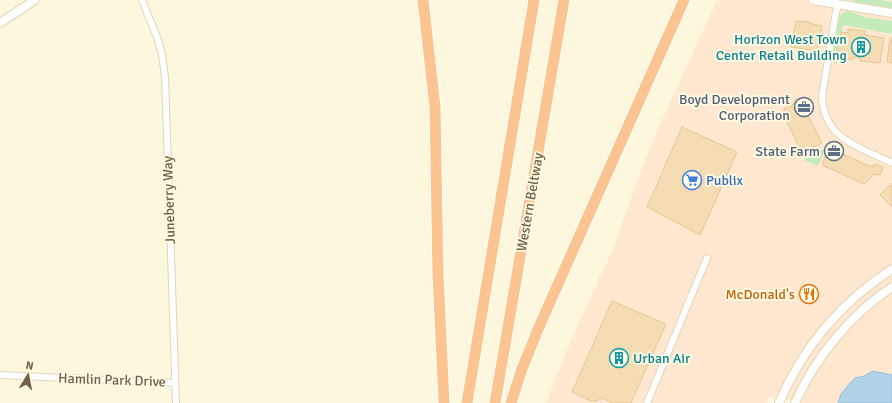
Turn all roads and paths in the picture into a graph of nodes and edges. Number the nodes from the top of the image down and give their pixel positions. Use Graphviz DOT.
graph roads {
  1 [pos="34,0"];
  2 [pos="142,0"];
  3 [pos="423,0"];
  4 [pos="534,0"];
  5 [pos="564,0"];
  6 [pos="684,0"];
  7 [pos="813,0"];
  8 [pos="840,2"];
  9 [pos="892,13"];
  10 [pos="0,23"];
  11 [pos="892,163"];
  12 [pos="707,258"];
  13 [pos="892,269"];
  14 [pos="892,287"];
  15 [pos="0,375"];
  16 [pos="175,383"];
  17 [pos="176,403"];
  18 [pos="444,403"];
  19 [pos="467,403"];
  20 [pos="495,403"];
  21 [pos="511,403"];
  22 [pos="647,403"];
  23 [pos="779,403"];
  24 [pos="795,403"];
  1 -- 10 [label="main road"];
  2 -- 16 [label="street, Juneberry Way"];
  3 -- 18 [label="highway"];
  4 -- 19 [label="highway, Western Beltway"];
  5 -- 20 [label="highway, Western Beltway"];
  6 -- 21 [label="highway"];
  7 -- 8 [label="main road"];
  8 -- 9 [label="main road"];
  8 -- 11 [label="street"];
  12 -- 22 [label="street"];
  13 -- 23 [label="main road"];
  14 -- 24 [label="main road"];
  15 -- 16 [label="street, Hamlin Park Drive"];
  16 -- 17 [label="street, Juneberry Way"];
}
